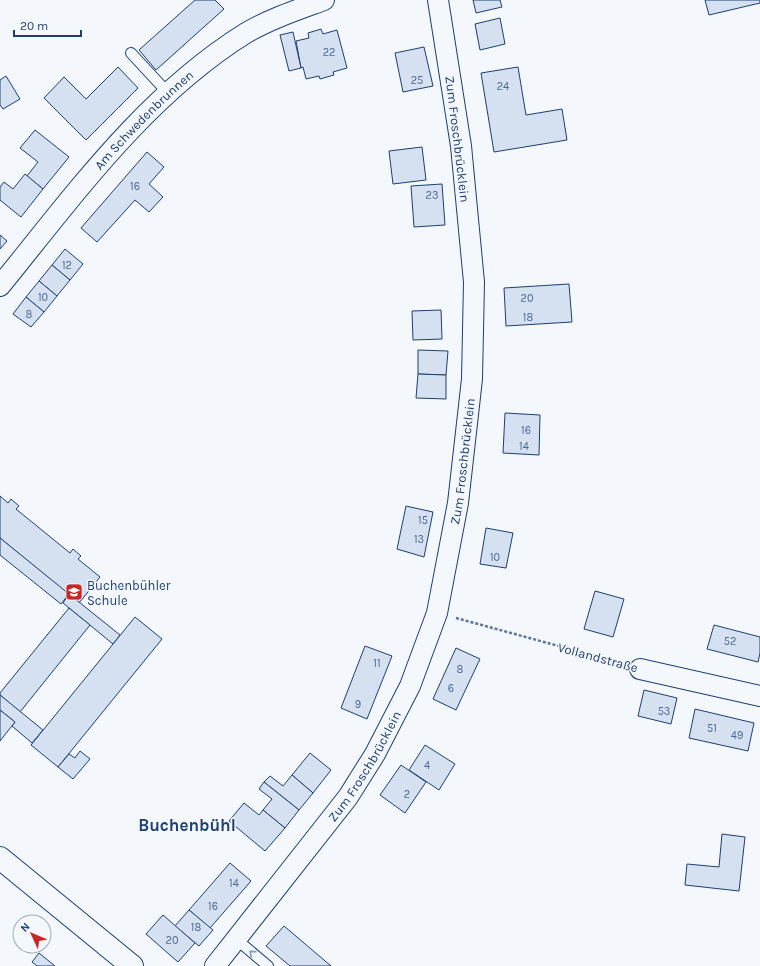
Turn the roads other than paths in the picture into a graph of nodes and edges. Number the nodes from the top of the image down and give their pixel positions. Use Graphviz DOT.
graph roads {
  1 [pos="324,0"];
  2 [pos="438,0"];
  3 [pos="131,53"];
  4 [pos="168,94"];
  5 [pos="0,286"];
  6 [pos="640,669"];
  7 [pos="760,696"];
  8 [pos="0,858"];
  9 [pos="236,939"];
  10 [pos="132,966"];
  11 [pos="215,966"];
  12 [pos="268,966"];
  1 -- 4 [label="street, Am Schwedenbrunnen"];
  2 -- 9 [label="street, Zum Froschbrücklein"];
  3 -- 4 [label="lane"];
  4 -- 5 [label="street, Am Schwedenbrunnen"];
  6 -- 7 [label="street, Vollandstraße"];
  8 -- 10 [label="street"];
  9 -- 11 [label="street, Zum Froschbrücklein"];
  12 -- 9 [label="lane, one-way"];
}
